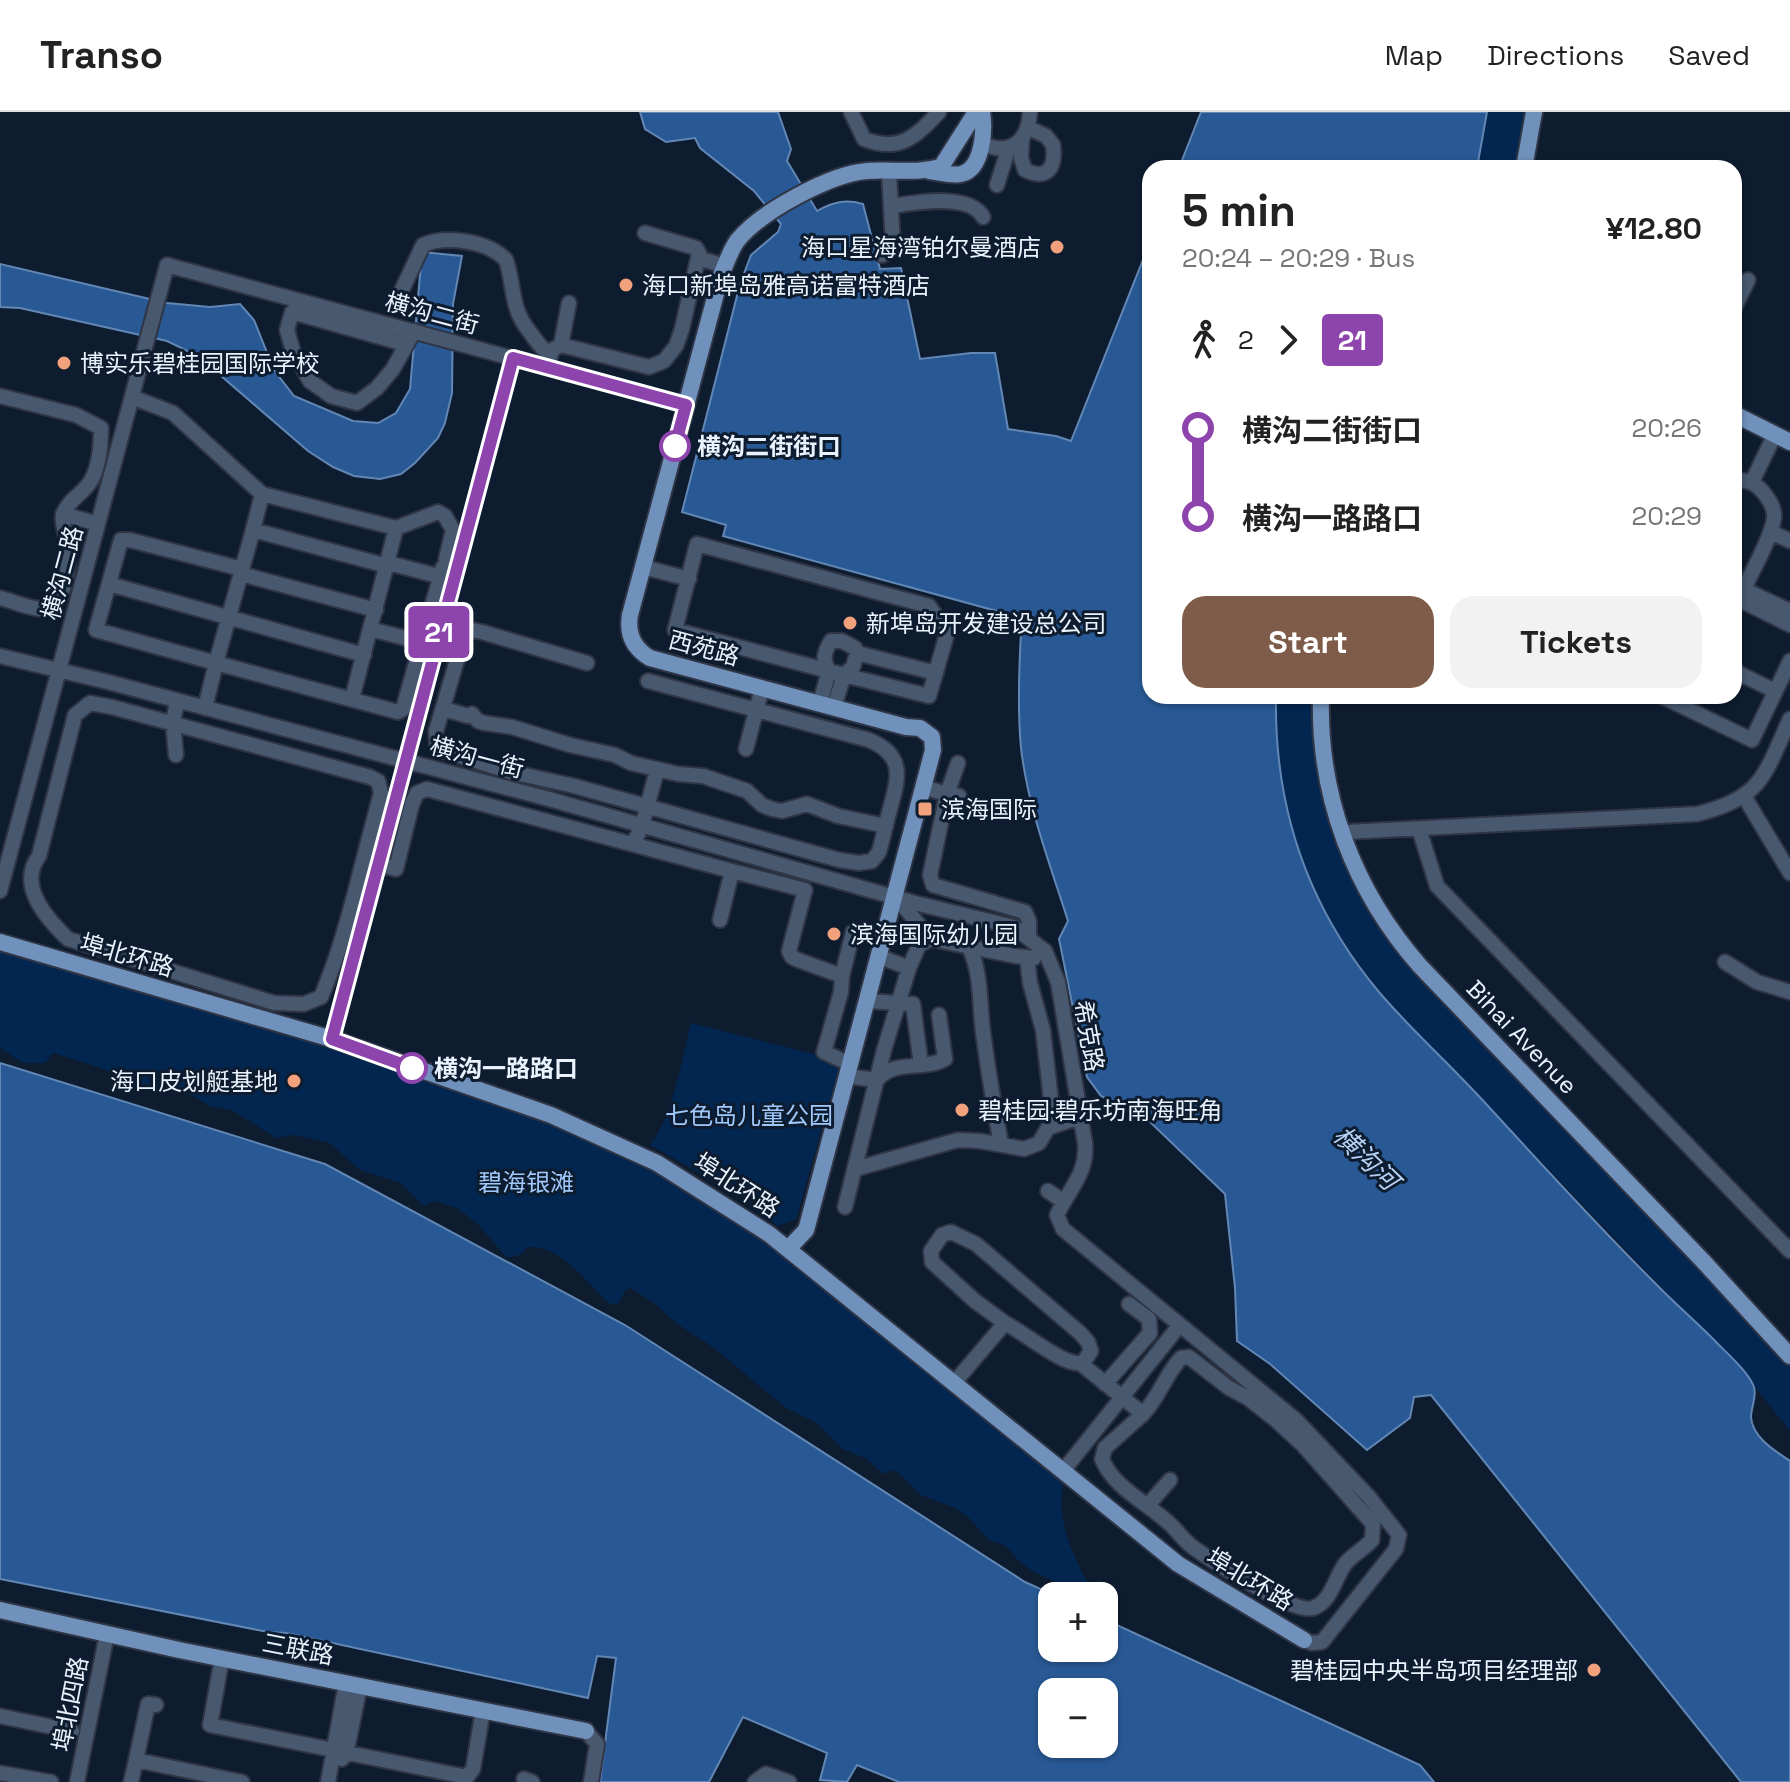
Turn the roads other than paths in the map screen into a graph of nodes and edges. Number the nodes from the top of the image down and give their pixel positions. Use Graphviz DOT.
graph roads {
  1 [pos="851,112"];
  2 [pos="939,112"];
  3 [pos="979,112"];
  4 [pos="1030,112"];
  5 [pos="1536,112"];
  6 [pos="1020,139"];
  7 [pos="981,143"];
  8 [pos="1526,160"];
  9 [pos="1532,160"];
  10 [pos="928,171"];
  11 [pos="889,173"];
  12 [pos="997,185"];
  13 [pos="892,206"];
  14 [pos="983,217"];
  15 [pos="645,233"];
  16 [pos="882,255"];
  17 [pos="698,258"];
  18 [pos="167,265"];
  19 [pos="725,266"];
  20 [pos="1748,280"];
  21 [pos="1742,292"];
  22 [pos="400,294"];
  23 [pos="569,303"];
  24 [pos="325,314"];
  25 [pos="414,331"];
  26 [pos="405,344"];
  27 [pos="553,355"];
  28 [pos="513,358"];
  29 [pos="0,396"];
  30 [pos="132,397"];
  31 [pos="686,405"];
  32 [pos="1742,419"];
  33 [pos="1742,428"];
  34 [pos="1779,440"];
  35 [pos="1790,453"];
  36 [pos="1742,481"];
  37 [pos="1752,482"];
  38 [pos="262,494"];
  39 [pos="63,514"];
  40 [pos="98,524"];
  41 [pos="396,528"];
  42 [pos="253,530"];
  43 [pos="1771,532"];
  44 [pos="1790,541"];
  45 [pos="452,560"];
  46 [pos="389,563"];
  47 [pos="643,567"];
  48 [pos="242,571"];
  49 [pos="441,574"];
  50 [pos="689,579"];
  51 [pos="109,584"];
  52 [pos="1742,590"];
  53 [pos="0,598"];
  54 [pos="1742,599"];
  55 [pos="1742,600"];
  56 [pos="376,610"];
  57 [pos="1790,611"];
  58 [pos="229,618"];
  59 [pos="1790,625"];
  60 [pos="370,629"];
  61 [pos="421,642"];
  62 [pos="857,653"];
  63 [pos="364,655"];
  64 [pos="0,656"];
  65 [pos="1790,661"];
  66 [pos="216,663"];
  67 [pos="587,663"];
  68 [pos="60,670"];
  69 [pos="837,673"];
  70 [pos="936,673"];
  71 [pos="1742,675"];
  72 [pos="648,681"];
  73 [pos="762,688"];
  74 [pos="1775,691"];
  75 [pos="352,699"];
  76 [pos="177,701"];
  77 [pos="1323,704"];
  78 [pos="1324,704"];
  79 [pos="1690,704"];
  80 [pos="827,705"];
  81 [pos="205,708"];
  82 [pos="444,709"];
  83 [pos="756,710"];
  84 [pos="1790,719"];
  85 [pos="173,723"];
  86 [pos="746,749"];
  87 [pos="176,755"];
  88 [pos="405,761"];
  89 [pos="958,763"];
  90 [pos="657,770"];
  91 [pos="923,787"];
  92 [pos="953,795"];
  93 [pos="1744,796"];
  94 [pos="647,808"];
  95 [pos="642,826"];
  96 [pos="886,826"];
  97 [pos="1419,829"];
  98 [pos="1346,832"];
  99 [pos="376,840"];
  100 [pos="633,844"];
  101 [pos="378,864"];
  102 [pos="732,871"];
  103 [pos="1790,873"];
  104 [pos="0,891"];
  105 [pos="895,896"];
  106 [pos="968,916"];
  107 [pos="720,920"];
  108 [pos="1014,927"];
  109 [pos="853,932"];
  110 [pos="1029,937"];
  111 [pos="931,939"];
  112 [pos="0,942"];
  113 [pos="964,946"];
  114 [pos="992,950"];
  115 [pos="878,956"];
  116 [pos="1048,957"];
  117 [pos="1027,958"];
  118 [pos="1725,962"];
  119 [pos="909,968"];
  120 [pos="174,972"];
  121 [pos="842,976"];
  122 [pos="168,991"];
  123 [pos="1790,992"];
  124 [pos="867,1001"];
  125 [pos="898,1002"];
  126 [pos="939,1015"];
  127 [pos="1065,1023"];
  128 [pos="1043,1030"];
  129 [pos="332,1039"];
  130 [pos="921,1065"];
  131 [pos="848,1070"];
  132 [pos="877,1080"];
  133 [pos="1081,1119"];
  134 [pos="1054,1126"];
  135 [pos="1001,1144"];
  136 [pos="855,1169"];
  137 [pos="1048,1191"];
  138 [pos="1064,1202"];
  139 [pos="845,1207"];
  140 [pos="788,1249"];
  141 [pos="1790,1251"];
  142 [pos="1129,1304"];
  143 [pos="1005,1323"];
  144 [pos="1179,1326"];
  145 [pos="1790,1349"];
  146 [pos="1790,1356"];
  147 [pos="1080,1363"];
  148 [pos="954,1383"];
  149 [pos="1111,1391"];
  150 [pos="1143,1414"];
  151 [pos="1063,1471"];
  152 [pos="1170,1480"];
  153 [pos="1148,1505"];
  154 [pos="1339,1574"];
  155 [pos="1362,1592"];
  156 [pos="0,1610"];
  157 [pos="107,1634"];
  158 [pos="1304,1640"];
  159 [pos="222,1658"];
  160 [pos="353,1684"];
  161 [pos="156,1705"];
  162 [pos="483,1710"];
  163 [pos="0,1716"];
  164 [pos="72,1731"];
  165 [pos="586,1731"];
  166 [pos="339,1752"];
  167 [pos="136,1760"];
  168 [pos="0,1773"];
  169 [pos="755,1781"];
  170 [pos="51,1782"];
  171 [pos="77,1782"];
  172 [pos="131,1782"];
  173 [pos="242,1782"];
  174 [pos="328,1782"];
  175 [pos="338,1782"];
  176 [pos="591,1782"];
  177 [pos="789,1782"];
  1 -- 2 [label="street"];
  3 -- 7 [label="main road"];
  3 -- 10 [label="main road"];
  4 -- 6 [label="street"];
  5 -- 8 [label="main road"];
  5 -- 9 [label="main road"];
  6 -- 7 [label="street"];
  6 -- 12 [label="street"];
  7 -- 10 [label="main road, 西苑路"];
  10 -- 11 [label="main road, 西苑路"];
  11 -- 13 [label="street"];
  11 -- 19 [label="main road, 西苑路"];
  13 -- 14 [label="street"];
  13 -- 16 [label="street"];
  15 -- 17 [label="street"];
  17 -- 19 [label="street"];
  17 -- 27 [label="street"];
  18 -- 24 [label="street, 横沟二街"];
  18 -- 30 [label="street, 横沟二路"];
  19 -- 31 [label="main road, 西苑路"];
  20 -- 21 [label="street"];
  22 -- 27 [label="street"];
  23 -- 27 [label="street"];
  24 -- 25 [label="street, 横沟二街"];
  24 -- 26 [label="street"];
  24 -- 26 [label="street"];
  25 -- 26 [label="street"];
  25 -- 28 [label="street, 横沟二街"];
  27 -- 28 [label="street, 横沟二街"];
  27 -- 31 [label="street, 横沟二街"];
  28 -- 45 [label="street"];
  29 -- 39 [label="street"];
  30 -- 38 [label="street"];
  30 -- 40 [label="street, 横沟二路"];
  31 -- 47 [label="main road, 西苑路"];
  32 -- 34 [label="main road"];
  33 -- 34 [label="main road"];
  34 -- 35 [label="main road"];
  34 -- 37 [label="street"];
  36 -- 37 [label="street"];
  37 -- 43 [label="street"];
  38 -- 41 [label="street"];
  38 -- 42 [label="street"];
  39 -- 40 [label="street"];
  39 -- 53 [label="street"];
  40 -- 68 [label="street, 横沟二路"];
  41 -- 45 [label="street"];
  41 -- 46 [label="street"];
  42 -- 46 [label="street"];
  42 -- 48 [label="street"];
  43 -- 44 [label="street"];
  43 -- 52 [label="street"];
  45 -- 49 [label="street"];
  45 -- 88 [label="street"];
  46 -- 49 [label="street"];
  46 -- 56 [label="street"];
  47 -- 50 [label="street"];
  47 -- 73 [label="main road, 西苑路"];
  48 -- 51 [label="street"];
  48 -- 56 [label="street"];
  48 -- 58 [label="street"];
  49 -- 61 [label="street"];
  50 -- 69 [label="street"];
  50 -- 70 [label="street"];
  51 -- 58 [label="street"];
  51 -- 66 [label="street"];
  54 -- 57 [label="street"];
  55 -- 59 [label="street"];
  56 -- 60 [label="street"];
  58 -- 63 [label="street"];
  58 -- 66 [label="street"];
  60 -- 61 [label="street"];
  60 -- 63 [label="street"];
  61 -- 75 [label="street"];
  62 -- 69 [label="street"];
  62 -- 69 [label="street"];
  62 -- 70 [label="street"];
  63 -- 75 [label="street"];
  64 -- 68 [label="street, 横沟一街"];
  65 -- 74 [label="street"];
  66 -- 75 [label="street"];
  66 -- 81 [label="street"];
  67 -- 82 [label="street"];
  68 -- 76 [label="street, 横沟一街"];
  68 -- 104 [label="street, 横沟二路"];
  69 -- 70 [label="street"];
  69 -- 80 [label="street"];
  71 -- 74 [label="street"];
  72 -- 83 [label="street"];
  73 -- 80 [label="main road, 西苑路"];
  73 -- 83 [label="street"];
  74 -- 79 [label="street"];
  76 -- 81 [label="street, 横沟一街"];
  76 -- 85 [label="street"];
  77 -- 146 [label="main road, Bihai Avenue"];
  78 -- 98 [label="main road, Bihai Avenue"];
  80 -- 91 [label="main road, 西苑路"];
  81 -- 88 [label="street, 横沟一街"];
  82 -- 90 [label="street"];
  82 -- 94 [label="street"];
  83 -- 86 [label="street"];
  83 -- 96 [label="street"];
  84 -- 93 [label="street"];
  85 -- 87 [label="street"];
  85 -- 99 [label="street"];
  85 -- 120 [label="street"];
  88 -- 95 [label="street, 横沟一街"];
  88 -- 99 [label="street"];
  89 -- 92 [label="street"];
  90 -- 94 [label="street"];
  90 -- 96 [label="street"];
  91 -- 92 [label="street"];
  91 -- 105 [label="main road, 西苑路"];
  92 -- 110 [label="street"];
  93 -- 97 [label="street"];
  93 -- 103 [label="street"];
  94 -- 95 [label="street"];
  94 -- 96 [label="street"];
  95 -- 100 [label="street"];
  95 -- 105 [label="street, 横沟一街"];
  97 -- 98 [label="street"];
  97 -- 141 [label="street"];
  98 -- 145 [label="main road, Bihai Avenue"];
  99 -- 101 [label="street"];
  99 -- 120 [label="street"];
  100 -- 101 [label="street"];
  100 -- 102 [label="street"];
  101 -- 129 [label="street"];
  102 -- 107 [label="street"];
  102 -- 121 [label="street"];
  105 -- 106 [label="street, 希克路"];
  105 -- 111 [label="street"];
  105 -- 115 [label="main road, 西苑路"];
  106 -- 108 [label="street, 希克路"];
  106 -- 113 [label="street"];
  108 -- 110 [label="street, 希克路"];
  108 -- 114 [label="street"];
  109 -- 121 [label="street"];
  110 -- 116 [label="street, 希克路"];
  111 -- 113 [label="street"];
  111 -- 119 [label="street"];
  112 -- 122 [label="main road, 埠北环路"];
  113 -- 114 [label="street"];
  113 -- 135 [label="street"];
  114 -- 117 [label="street"];
  115 -- 119 [label="street"];
  115 -- 124 [label="main road, 西苑路"];
  116 -- 117 [label="street"];
  116 -- 127 [label="street, 希克路"];
  117 -- 128 [label="street"];
  118 -- 123 [label="street"];
  119 -- 125 [label="street"];
  120 -- 122 [label="street"];
  121 -- 131 [label="street"];
  122 -- 129 [label="main road, 埠北环路"];
  124 -- 125 [label="street"];
  124 -- 131 [label="main road, 西苑路"];
  125 -- 130 [label="street"];
  125 -- 132 [label="street"];
  126 -- 130 [label="street"];
  127 -- 128 [label="street"];
  127 -- 133 [label="street, 希克路"];
  128 -- 134 [label="street"];
  129 -- 140 [label="main road, 埠北环路"];
  130 -- 132 [label="street"];
  131 -- 132 [label="street"];
  131 -- 140 [label="main road, 西苑路"];
  132 -- 136 [label="street"];
  133 -- 134 [label="street"];
  133 -- 138 [label="street, 希克路"];
  134 -- 135 [label="street"];
  135 -- 136 [label="street"];
  136 -- 139 [label="street"];
  137 -- 138 [label="street"];
  138 -- 144 [label="street"];
  140 -- 148 [label="main road, 埠北环路"];
  142 -- 149 [label="street"];
  143 -- 147 [label="street"];
  143 -- 147 [label="street"];
  143 -- 148 [label="street"];
  144 -- 149 [label="street"];
  144 -- 155 [label="street"];
  147 -- 149 [label="street"];
  148 -- 151 [label="main road, 埠北环路"];
  149 -- 150 [label="street"];
  149 -- 151 [label="street"];
  150 -- 153 [label="street"];
  150 -- 154 [label="street"];
  151 -- 158 [label="main road, 埠北环路"];
  152 -- 153 [label="street"];
  153 -- 154 [label="street"];
  154 -- 155 [label="street"];
  155 -- 158 [label="street"];
  156 -- 157 [label="main road, 三联路"];
  157 -- 159 [label="main road, 三联路"];
  157 -- 171 [label="street, 埠北四路"];
  159 -- 160 [label="main road, 三联路"];
  159 -- 166 [label="street"];
  160 -- 162 [label="main road, 三联路"];
  160 -- 166 [label="street"];
  161 -- 167 [label="street"];
  162 -- 165 [label="main road, 三联路"];
  162 -- 166 [label="street"];
  163 -- 164 [label="street"];
  165 -- 176 [label="street"];
  166 -- 174 [label="street"];
  166 -- 175 [label="street"];
  167 -- 172 [label="street"];
  167 -- 173 [label="street"];
  168 -- 170 [label="street"];
  169 -- 177 [label="street"];
}
